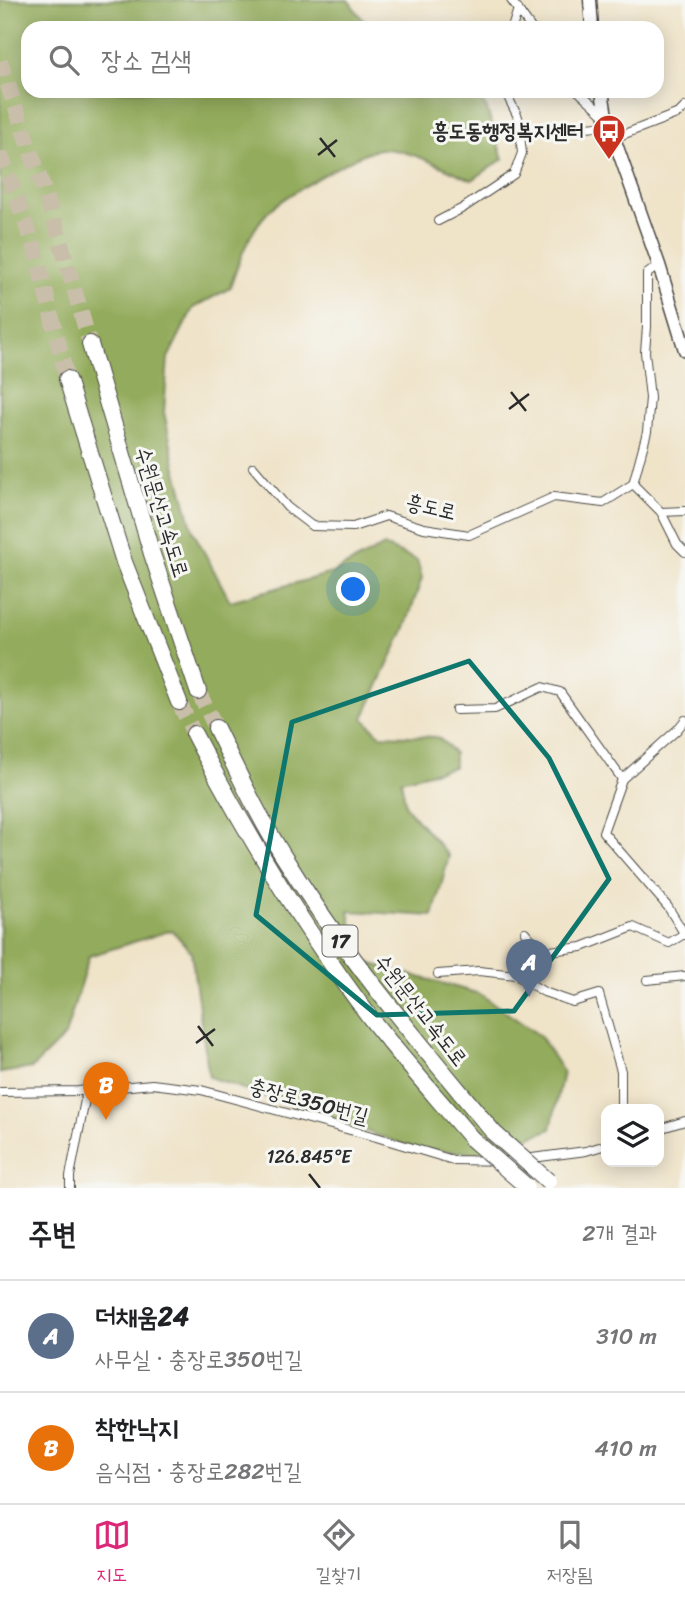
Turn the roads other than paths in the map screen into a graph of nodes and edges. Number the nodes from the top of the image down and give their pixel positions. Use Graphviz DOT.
graph roads {
  1 [pos="510,0"];
  2 [pos="590,0"];
  3 [pos="518,9"];
  4 [pos="514,21"];
  5 [pos="526,21"];
  6 [pos="592,21"];
  7 [pos="508,98"];
  8 [pos="585,98"];
  9 [pos="603,98"];
  10 [pos="683,114"];
  11 [pos="608,120"];
  12 [pos="554,125"];
  13 [pos="614,138"];
  14 [pos="438,221"];
  15 [pos="659,265"];
  16 [pos="90,345"];
  17 [pos="685,350"];
  18 [pos="67,379"];
  19 [pos="253,467"];
  20 [pos="633,484"];
  21 [pos="685,511"];
  22 [pos="661,512"];
  23 [pos="685,552"];
  24 [pos="198,691"];
  25 [pos="179,702"];
  26 [pos="456,710"];
  27 [pos="685,720"];
  28 [pos="216,728"];
  29 [pos="194,734"];
  30 [pos="621,779"];
  31 [pos="525,932"];
  32 [pos="684,935"];
  33 [pos="438,974"];
  34 [pos="685,976"];
  35 [pos="647,980"];
  36 [pos="87,1090"];
  37 [pos="0,1092"];
  38 [pos="621,1104"];
  39 [pos="685,1121"];
  40 [pos="664,1127"];
  41 [pos="601,1146"];
  42 [pos="552,1184"];
  43 [pos="526,1187"];
  44 [pos="70,1188"];
  1 -- 3 [label="street"];
  2 -- 6 [label="street"];
  3 -- 4 [label="street"];
  3 -- 5 [label="street"];
  7 -- 14 [label="street"];
  8 -- 11 [label="street"];
  9 -- 11 [label="street"];
  10 -- 13 [label="street"];
  11 -- 12 [label="street"];
  11 -- 13 [label="street"];
  13 -- 15 [label="street"];
  15 -- 17 [label="street"];
  15 -- 20 [label="street"];
  16 -- 24 [label="highway, 수원문산고속도로"];
  18 -- 25 [label="highway"];
  19 -- 20 [label="street, 흥도로"];
  20 -- 22 [label="street"];
  21 -- 22 [label="street"];
  22 -- 23 [label="street"];
  26 -- 30 [label="street"];
  27 -- 30 [label="street"];
  28 -- 42 [label="highway, 수원문산고속도로 / 17, bridge"];
  29 -- 43 [label="highway, 수원문산고속도로 / 17, bridge"];
  30 -- 32 [label="street"];
  31 -- 32 [label="street"];
  33 -- 38 [label="street"];
  34 -- 35 [label="street"];
  36 -- 37 [label="street, 충장로350번길"];
  36 -- 41 [label="street, 충장로350번길"];
  36 -- 44 [label="street"];
  39 -- 40 [label="street"];
}
